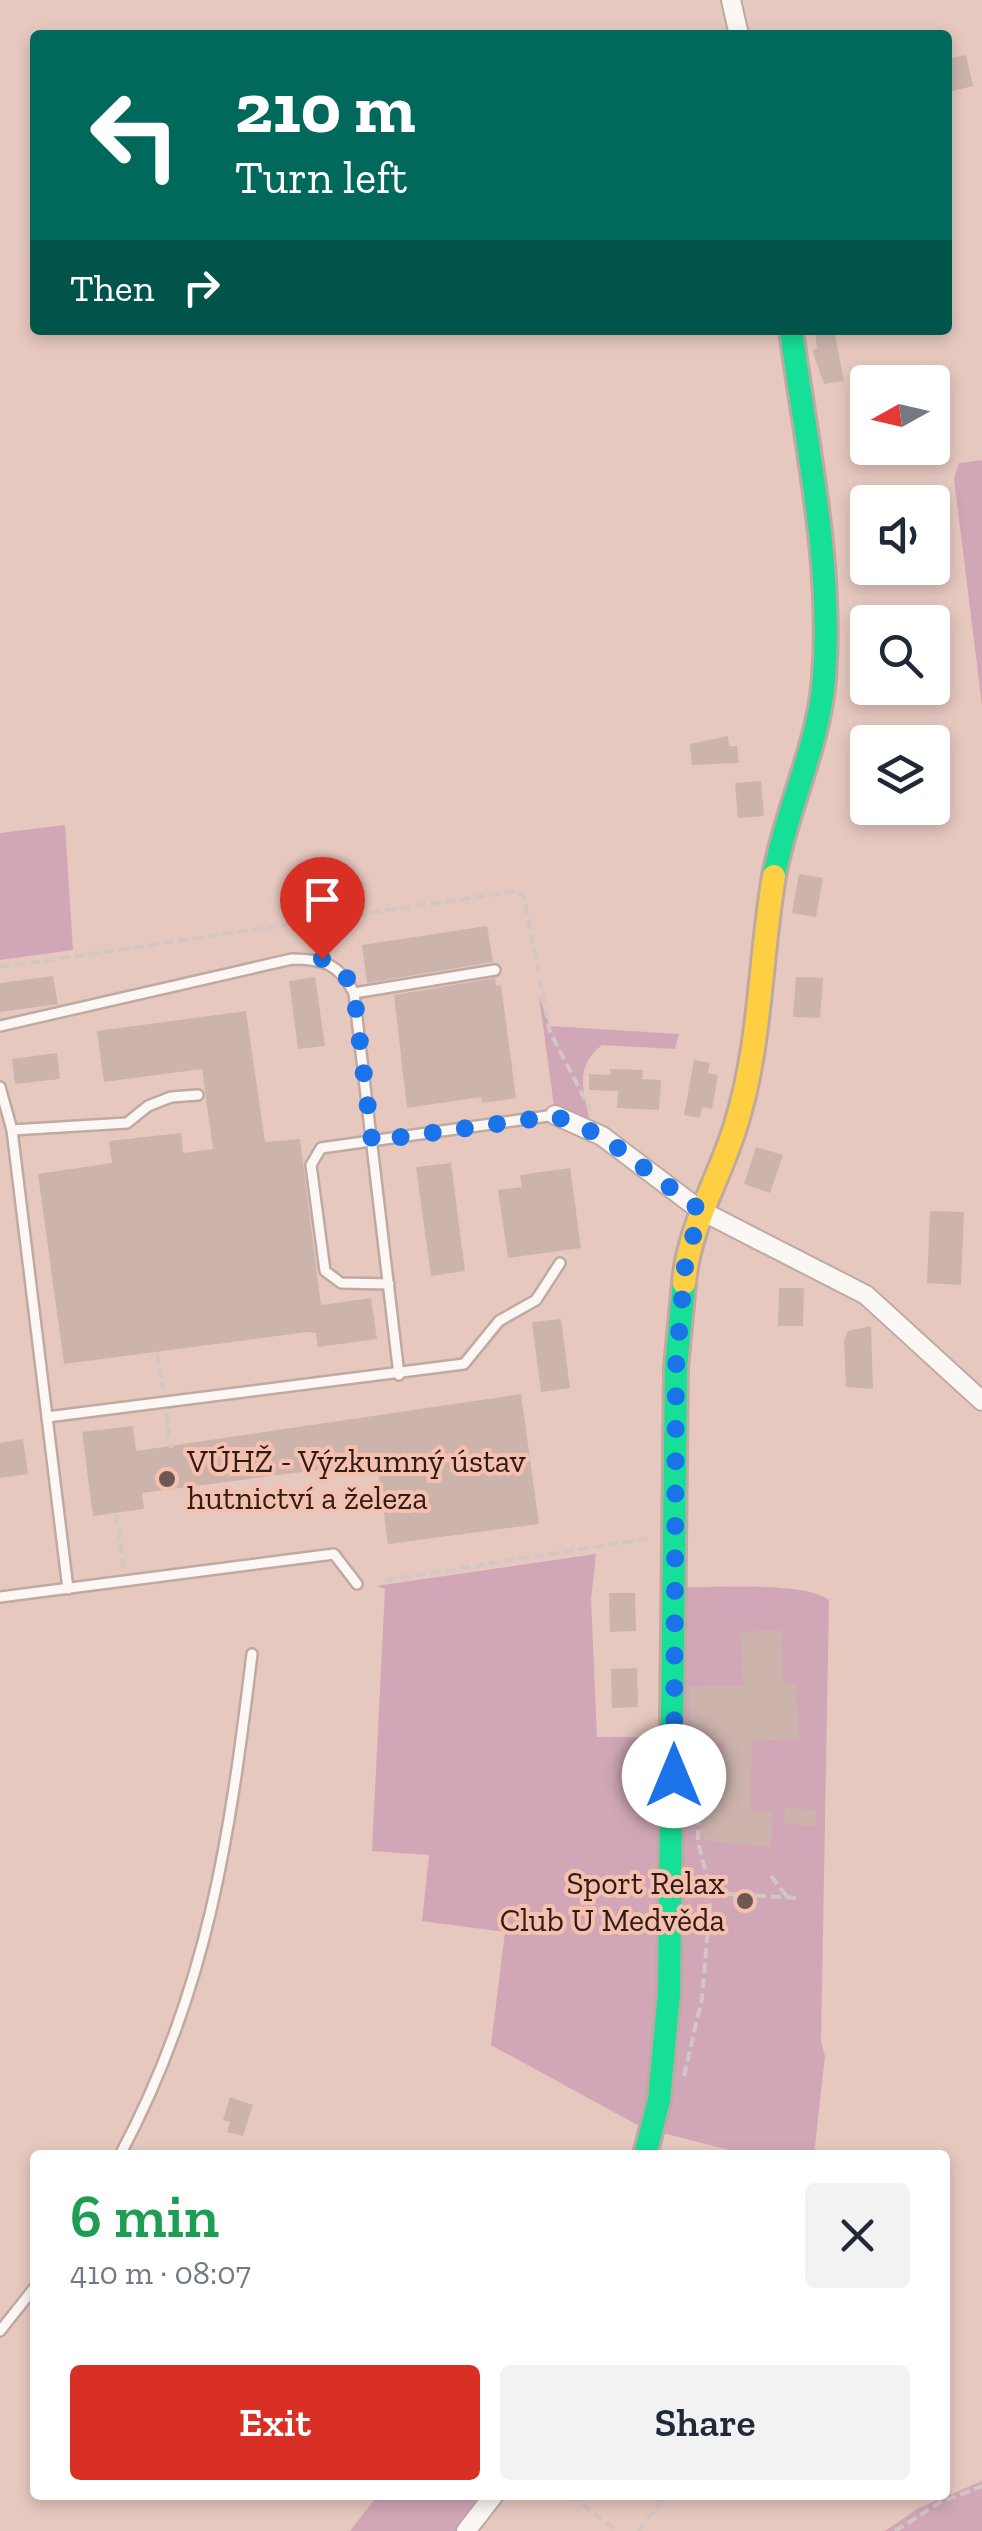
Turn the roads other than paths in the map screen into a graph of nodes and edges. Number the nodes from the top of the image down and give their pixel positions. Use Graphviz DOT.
graph roads {
  1 [pos="731,0"];
  2 [pos="739,30"];
  3 [pos="792,335"];
  4 [pos="495,970"];
  5 [pos="354,993"];
  6 [pos="0,1026"];
  7 [pos="0,1087"];
  8 [pos="198,1095"];
  9 [pos="555,1116"];
  10 [pos="12,1130"];
  11 [pos="372,1141"];
  12 [pos="700,1210"];
  13 [pos="560,1263"];
  14 [pos="388,1284"];
  15 [pos="399,1375"];
  16 [pos="982,1401"];
  17 [pos="46,1417"];
  18 [pos="357,1584"];
  19 [pos="68,1588"];
  20 [pos="0,1597"];
  21 [pos="252,1654"];
  22 [pos="122,2150"];
  23 [pos="646,2150"];
  24 [pos="30,2293"];
  25 [pos="0,2331"];
  26 [pos="490,2500"];
  27 [pos="466,2531"];
  1 -- 2 [label="street"];
  3 -- 12 [label="street"];
  4 -- 5 [label="lane"];
  5 -- 6 [label="lane"];
  5 -- 11 [label="lane"];
  7 -- 10 [label="lane"];
  8 -- 10 [label="lane"];
  9 -- 11 [label="lane"];
  9 -- 12 [label="street"];
  10 -- 17 [label="lane"];
  11 -- 14 [label="lane"];
  11 -- 14 [label="lane"];
  12 -- 16 [label="street"];
  12 -- 23 [label="street"];
  13 -- 15 [label="lane"];
  14 -- 15 [label="lane"];
  15 -- 17 [label="lane"];
  17 -- 19 [label="lane"];
  18 -- 19 [label="lane"];
  19 -- 20 [label="lane"];
  21 -- 22 [label="lane"];
  24 -- 25 [label="lane"];
  26 -- 27 [label="street"];
}
